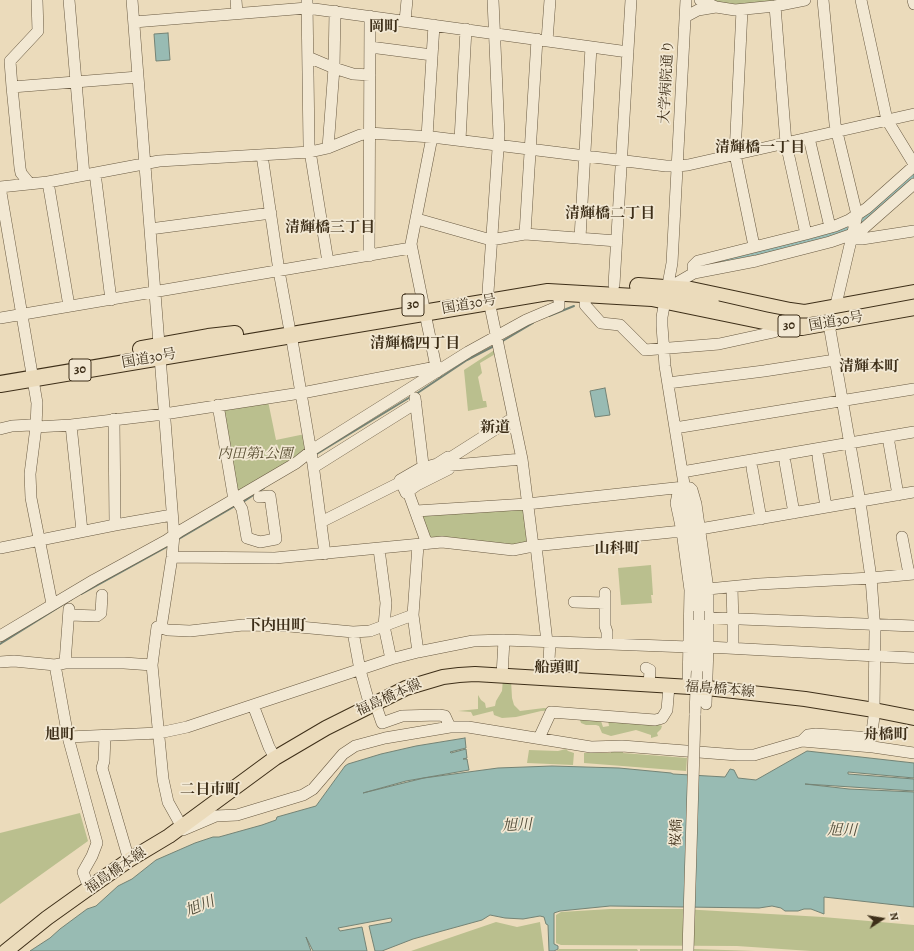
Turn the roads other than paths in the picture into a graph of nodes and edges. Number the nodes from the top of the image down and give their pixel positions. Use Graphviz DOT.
graph roads {
  1 [pos="37,0"];
  2 [pos="69,0"];
  3 [pos="132,0"];
  4 [pos="236,0"];
  5 [pos="407,0"];
  6 [pos="494,0"];
  7 [pos="550,0"];
  8 [pos="631,0"];
  9 [pos="686,0"];
  10 [pos="700,0"];
  11 [pos="805,0"];
  12 [pos="823,0"];
  13 [pos="861,0"];
  14 [pos="913,0"];
  15 [pos="307,4"];
  16 [pos="914,4"];
  17 [pos="775,6"];
  18 [pos="716,7"];
  19 [pos="742,10"];
  20 [pos="335,11"];
  21 [pos="237,13"];
  22 [pos="370,16"];
  23 [pos="685,17"];
  24 [pos="405,21"];
  25 [pos="134,22"];
  26 [pos="434,25"];
  27 [pos="466,29"];
  28 [pos="495,33"];
  29 [pos="542,40"];
  30 [pos="370,47"];
  31 [pos="591,47"];
  32 [pos="628,52"];
  33 [pos="432,55"];
  34 [pos="308,57"];
  35 [pos="334,68"];
  36 [pos="370,75"];
  37 [pos="138,77"];
  38 [pos="75,82"];
  39 [pos="12,87"];
  40 [pos="914,114"];
  41 [pos="886,120"];
  42 [pos="836,131"];
  43 [pos="370,132"];
  44 [pos="429,137"];
  45 [pos="808,138"];
  46 [pos="460,140"];
  47 [pos="786,143"];
  48 [pos="499,145"];
  49 [pos="328,148"];
  50 [pos="531,149"];
  51 [pos="310,152"];
  52 [pos="735,154"];
  53 [pos="262,155"];
  54 [pos="585,156"];
  55 [pos="622,160"];
  56 [pos="145,163"];
  57 [pos="914,165"];
  58 [pos="677,166"];
  59 [pos="90,174"];
  60 [pos="48,182"];
  61 [pos="30,184"];
  62 [pos="914,184"];
  63 [pos="0,187"];
  64 [pos="271,213"];
  65 [pos="857,217"];
  66 [pos="417,219"];
  67 [pos="830,227"];
  68 [pos="150,229"];
  69 [pos="914,231"];
  70 [pos="525,234"];
  71 [pos="806,234"];
  72 [pos="853,234"];
  73 [pos="580,238"];
  74 [pos="491,240"];
  75 [pos="616,241"];
  76 [pos="754,246"];
  77 [pos="411,248"];
  78 [pos="369,256"];
  79 [pos="328,262"];
  80 [pos="279,271"];
  81 [pos="694,273"];
  82 [pos="614,285"];
  83 [pos="155,292"];
  84 [pos="559,292"];
  85 [pos="914,293"];
  86 [pos="586,294"];
  87 [pos="667,294"];
  88 [pos="489,297"];
  89 [pos="111,300"];
  90 [pos="70,306"];
  91 [pos="914,307"];
  92 [pos="425,308"];
  93 [pos="22,314"];
  94 [pos="832,316"];
  95 [pos="0,318"];
  96 [pos="778,324"];
  97 [pos="290,330"];
  98 [pos="498,341"];
  99 [pos="663,348"];
  100 [pos="160,351"];
  101 [pos="835,360"];
  102 [pos="436,369"];
  103 [pos="32,374"];
  104 [pos="0,375"];
  105 [pos="0,384"];
  106 [pos="668,384"];
  107 [pos="914,389"];
  108 [pos="301,393"];
  109 [pos="415,395"];
  110 [pos="842,401"];
  111 [pos="218,405"];
  112 [pos="164,414"];
  113 [pos="514,418"];
  114 [pos="114,420"];
  115 [pos="71,425"];
  116 [pos="36,427"];
  117 [pos="675,428"];
  118 [pos="0,429"];
  119 [pos="914,432"];
  120 [pos="888,437"];
  121 [pos="849,443"];
  122 [pos="818,457"];
  123 [pos="312,459"];
  124 [pos="522,459"];
  125 [pos="785,462"];
  126 [pos="446,464"];
  127 [pos="752,468"];
  128 [pos="424,470"];
  129 [pos="682,472"];
  130 [pos="404,485"];
  131 [pos="684,487"];
  132 [pos="914,492"];
  133 [pos="898,495"];
  134 [pos="259,497"];
  135 [pos="237,501"];
  136 [pos="860,502"];
  137 [pos="527,504"];
  138 [pos="826,508"];
  139 [pos="416,511"];
  140 [pos="794,513"];
  141 [pos="172,515"];
  142 [pos="762,519"];
  143 [pos="321,522"];
  144 [pos="115,525"];
  145 [pos="700,529"];
  146 [pos="82,531"];
  147 [pos="682,531"];
  148 [pos="902,538"];
  149 [pos="40,540"];
  150 [pos="173,544"];
  151 [pos="422,545"];
  152 [pos="534,546"];
  153 [pos="0,548"];
  154 [pos="379,549"];
  155 [pos="325,554"];
  156 [pos="911,574"];
  157 [pos="871,578"];
  158 [pos="732,587"];
  159 [pos="708,589"];
  160 [pos="102,595"];
  161 [pos="574,602"];
  162 [pos="52,604"];
  163 [pos="413,615"];
  164 [pos="699,616"];
  165 [pos="733,618"];
  166 [pos="874,625"];
  167 [pos="384,626"];
  168 [pos="914,626"];
  169 [pos="161,628"];
  170 [pos="353,632"];
  171 [pos="0,636"];
  172 [pos="504,640"];
  173 [pos="548,642"];
  174 [pos="607,644"];
  175 [pos="689,647"];
  176 [pos="708,647"];
  177 [pos="733,648"];
  178 [pos="418,652"];
  179 [pos="874,656"];
  180 [pos="914,658"];
  181 [pos="391,659"];
  182 [pos="0,662"];
  183 [pos="60,664"];
  184 [pos="152,665"];
  185 [pos="646,668"];
  186 [pos="360,670"];
  187 [pos="502,676"];
  188 [pos="548,679"];
  189 [pos="649,685"];
  190 [pos="669,686"];
  191 [pos="697,688"];
  192 [pos="372,704"];
  193 [pos="706,704"];
  194 [pos="253,705"];
  195 [pos="875,710"];
  196 [pos="914,718"];
  197 [pos="450,727"];
  198 [pos="159,733"];
  199 [pos="105,736"];
  200 [pos="68,737"];
  201 [pos="539,738"];
  202 [pos="802,741"];
  203 [pos="914,753"];
  204 [pos="275,758"];
  205 [pos="182,826"];
  206 [pos="169,836"];
  207 [pos="129,860"];
  208 [pos="89,888"];
  209 [pos="6,951"];
  210 [pos="688,951"];
  1 -- 39 [label="street"];
  2 -- 38 [label="street"];
  3 -- 25 [label="street"];
  4 -- 21 [label="street"];
  5 -- 24 [label="street"];
  6 -- 28 [label="street"];
  7 -- 29 [label="street"];
  8 -- 32 [label="street"];
  9 -- 23 [label="street, 大学病院通り"];
  10 -- 18 [label="street"];
  11 -- 17 [label="street"];
  12 -- 42 [label="street"];
  13 -- 41 [label="street"];
  14 -- 16 [label="street"];
  15 -- 20 [label="street"];
  15 -- 21 [label="street"];
  15 -- 34 [label="street"];
  17 -- 19 [label="street"];
  17 -- 47 [label="street"];
  18 -- 19 [label="street"];
  18 -- 23 [label="street"];
  19 -- 52 [label="street"];
  20 -- 22 [label="street"];
  20 -- 35 [label="street"];
  21 -- 25 [label="street"];
  22 -- 24 [label="street"];
  22 -- 30 [label="street"];
  23 -- 58 [label="street, 大学病院通り"];
  24 -- 26 [label="street"];
  25 -- 37 [label="street"];
  26 -- 27 [label="street"];
  26 -- 33 [label="street"];
  27 -- 28 [label="street"];
  27 -- 46 [label="street"];
  28 -- 29 [label="street"];
  28 -- 48 [label="street"];
  29 -- 31 [label="street"];
  29 -- 50 [label="street"];
  30 -- 33 [label="street"];
  30 -- 36 [label="street"];
  31 -- 32 [label="street"];
  31 -- 54 [label="street"];
  32 -- 55 [label="street"];
  33 -- 44 [label="street"];
  34 -- 35 [label="street"];
  34 -- 51 [label="street"];
  35 -- 36 [label="street"];
  35 -- 49 [label="street"];
  36 -- 43 [label="street"];
  37 -- 38 [label="street"];
  37 -- 56 [label="street"];
  38 -- 39 [label="street"];
  38 -- 59 [label="street"];
  39 -- 61 [label="street"];
  40 -- 41 [label="street"];
  41 -- 42 [label="street"];
  41 -- 57 [label="street"];
  42 -- 45 [label="street"];
  42 -- 65 [label="street"];
  43 -- 44 [label="street"];
  43 -- 49 [label="street"];
  43 -- 78 [label="street"];
  44 -- 46 [label="street"];
  44 -- 66 [label="street"];
  45 -- 47 [label="street"];
  45 -- 67 [label="street"];
  46 -- 48 [label="street"];
  47 -- 52 [label="street"];
  47 -- 71 [label="street"];
  48 -- 50 [label="street"];
  48 -- 74 [label="street"];
  49 -- 51 [label="street"];
  50 -- 54 [label="street"];
  50 -- 70 [label="street"];
  51 -- 53 [label="street"];
  51 -- 79 [label="street"];
  52 -- 58 [label="street"];
  52 -- 76 [label="street"];
  53 -- 56 [label="street"];
  53 -- 64 [label="street"];
  54 -- 55 [label="street"];
  54 -- 73 [label="street"];
  55 -- 58 [label="street"];
  55 -- 75 [label="street"];
  56 -- 59 [label="street"];
  56 -- 68 [label="street"];
  57 -- 65 [label="street"];
  58 -- 87 [label="street, 大学病院通り"];
  59 -- 60 [label="street"];
  59 -- 89 [label="street"];
  60 -- 61 [label="street"];
  60 -- 90 [label="street"];
  61 -- 63 [label="street"];
  62 -- 72 [label="street"];
  63 -- 93 [label="street"];
  64 -- 68 [label="street"];
  64 -- 80 [label="street"];
  65 -- 67 [label="street"];
  65 -- 72 [label="street"];
  66 -- 74 [label="street"];
  66 -- 77 [label="street"];
  67 -- 71 [label="street"];
  68 -- 83 [label="street"];
  69 -- 72 [label="street"];
  70 -- 73 [label="street"];
  70 -- 74 [label="street"];
  71 -- 76 [label="street"];
  72 -- 81 [label="street"];
  72 -- 94 [label="street"];
  73 -- 75 [label="street"];
  74 -- 88 [label="street"];
  75 -- 82 [label="street"];
  76 -- 81 [label="street"];
  77 -- 78 [label="street"];
  77 -- 92 [label="street"];
  78 -- 79 [label="street"];
  79 -- 80 [label="street"];
  80 -- 83 [label="street"];
  80 -- 97 [label="street"];
  81 -- 87 [label="street"];
  82 -- 87 [label="highway, 国道30号 / 30"];
  82 -- 88 [label="highway, 国道30号 / 30"];
  83 -- 89 [label="street"];
  83 -- 100 [label="street"];
  84 -- 86 [label="highway, 国道30号 / 30"];
  84 -- 88 [label="highway, 国道30号 / 30"];
  84 -- 98 [label="street"];
  85 -- 94 [label="highway, 国道30号 / 30"];
  86 -- 87 [label="highway, 国道30号 / 30"];
  86 -- 99 [label="street"];
  87 -- 94 [label="highway, 国道30号 / 30"];
  87 -- 96 [label="highway, 国道30号 / 30"];
  87 -- 99 [label="street, 大学病院通り"];
  88 -- 92 [label="highway, 国道30号 / 30"];
  88 -- 98 [label="street"];
  89 -- 90 [label="street"];
  90 -- 93 [label="street"];
  91 -- 94 [label="highway, 国道30号 / 30"];
  92 -- 97 [label="highway, 国道30号 / 30"];
  92 -- 102 [label="street"];
  93 -- 95 [label="street"];
  93 -- 103 [label="street"];
  94 -- 96 [label="highway, 国道30号 / 30"];
  94 -- 101 [label="street"];
  96 -- 99 [label="street"];
  97 -- 100 [label="highway, 国道30号 / 30"];
  97 -- 108 [label="street"];
  98 -- 102 [label="street"];
  98 -- 113 [label="street"];
  99 -- 106 [label="street, 大学病院通り"];
  100 -- 103 [label="highway, 国道30号 / 30"];
  100 -- 112 [label="street"];
  101 -- 106 [label="street"];
  101 -- 110 [label="street"];
  102 -- 108 [label="street"];
  102 -- 109 [label="street"];
  103 -- 104 [label="highway, 国道30号 / 30"];
  103 -- 105 [label="highway, 国道30号 / 30"];
  103 -- 116 [label="street"];
  106 -- 117 [label="street, 大学病院通り"];
  107 -- 110 [label="street"];
  108 -- 111 [label="street"];
  108 -- 123 [label="street"];
  109 -- 123 [label="street"];
  109 -- 123 [label="street"];
  109 -- 128 [label="street"];
  110 -- 117 [label="street"];
  110 -- 121 [label="street"];
  111 -- 112 [label="street"];
  111 -- 135 [label="street"];
  112 -- 114 [label="street"];
  112 -- 141 [label="street"];
  113 -- 124 [label="street"];
  113 -- 126 [label="street"];
  114 -- 115 [label="street"];
  114 -- 144 [label="street"];
  115 -- 116 [label="street"];
  115 -- 146 [label="street"];
  116 -- 118 [label="street"];
  116 -- 149 [label="street"];
  117 -- 129 [label="street, 大学病院通り"];
  119 -- 120 [label="street"];
  120 -- 121 [label="street"];
  120 -- 133 [label="street"];
  121 -- 129 [label="street"];
  121 -- 136 [label="street"];
  122 -- 138 [label="street"];
  123 -- 135 [label="street"];
  123 -- 143 [label="street"];
  124 -- 126 [label="street"];
  124 -- 137 [label="street"];
  125 -- 140 [label="street"];
  126 -- 128 [label="street"];
  126 -- 130 [label="street"];
  127 -- 142 [label="street"];
  128 -- 130 [label="street"];
  129 -- 131 [label="street, 大学病院通り"];
  130 -- 139 [label="street"];
  130 -- 143 [label="street"];
  131 -- 137 [label="street"];
  131 -- 145 [label="street"];
  131 -- 147 [label="street"];
  131 -- 164 [label="street, 大学病院通り"];
  132 -- 133 [label="street"];
  133 -- 136 [label="street"];
  134 -- 135 [label="street"];
  135 -- 150 [label="street"];
  136 -- 138 [label="street"];
  136 -- 157 [label="street"];
  137 -- 139 [label="street"];
  137 -- 152 [label="street"];
  138 -- 140 [label="street"];
  139 -- 151 [label="street"];
  140 -- 142 [label="street"];
  141 -- 144 [label="street"];
  141 -- 150 [label="street"];
  142 -- 145 [label="street"];
  143 -- 155 [label="street"];
  144 -- 146 [label="street"];
  145 -- 159 [label="street"];
  146 -- 149 [label="street"];
  147 -- 152 [label="street"];
  147 -- 164 [label="street"];
  148 -- 156 [label="street"];
  149 -- 153 [label="street"];
  149 -- 162 [label="street"];
  150 -- 155 [label="street"];
  150 -- 162 [label="street"];
  150 -- 169 [label="street"];
  151 -- 152 [label="street"];
  151 -- 154 [label="street"];
  151 -- 163 [label="street"];
  152 -- 173 [label="street"];
  154 -- 155 [label="street"];
  154 -- 167 [label="street"];
  156 -- 157 [label="street"];
  157 -- 158 [label="street"];
  157 -- 166 [label="street"];
  158 -- 159 [label="street"];
  158 -- 165 [label="street"];
  159 -- 164 [label="street"];
  160 -- 183 [label="street"];
  161 -- 174 [label="street"];
  162 -- 171 [label="street"];
  163 -- 167 [label="street"];
  163 -- 178 [label="street"];
  164 -- 165 [label="street"];
  164 -- 175 [label="street"];
  164 -- 176 [label="street"];
  164 -- 191 [label="street, bridge"];
  165 -- 166 [label="street"];
  165 -- 177 [label="street"];
  166 -- 168 [label="street"];
  166 -- 179 [label="street"];
  167 -- 170 [label="street"];
  167 -- 181 [label="street"];
  169 -- 170 [label="street"];
  169 -- 184 [label="street"];
  170 -- 186 [label="street"];
  172 -- 173 [label="street"];
  172 -- 178 [label="street"];
  172 -- 187 [label="street"];
  173 -- 174 [label="street"];
  173 -- 188 [label="street"];
  174 -- 175 [label="street"];
  175 -- 191 [label="street"];
  176 -- 177 [label="street"];
  176 -- 191 [label="street"];
  177 -- 179 [label="street"];
  178 -- 181 [label="street"];
  179 -- 180 [label="street"];
  179 -- 195 [label="street"];
  181 -- 186 [label="street"];
  182 -- 183 [label="street"];
  183 -- 184 [label="street"];
  183 -- 200 [label="street"];
  184 -- 198 [label="street"];
  185 -- 189 [label="street"];
  186 -- 192 [label="street"];
  186 -- 194 [label="street"];
  187 -- 188 [label="main road, 福島橋本線"];
  187 -- 192 [label="main road, 福島橋本線"];
  188 -- 189 [label="main road, 福島橋本線"];
  189 -- 190 [label="main road, 福島橋本線"];
  190 -- 191 [label="main road, 福島橋本線"];
  190 -- 201 [label="street"];
  191 -- 193 [label="street"];
  191 -- 195 [label="main road, 福島橋本線"];
  191 -- 210 [label="street, 桜橋, bridge"];
  192 -- 197 [label="street"];
  192 -- 204 [label="main road, 福島橋本線"];
  194 -- 198 [label="street"];
  194 -- 204 [label="street"];
  195 -- 196 [label="main road, 福島橋本線"];
  195 -- 202 [label="street"];
  197 -- 201 [label="street"];
  197 -- 206 [label="street"];
  198 -- 199 [label="street"];
  198 -- 205 [label="street"];
  199 -- 200 [label="street"];
  199 -- 207 [label="street"];
  200 -- 208 [label="street"];
  201 -- 202 [label="street"];
  202 -- 203 [label="street"];
  204 -- 205 [label="main road, 福島橋本線"];
  205 -- 206 [label="main road, 福島橋本線"];
  206 -- 207 [label="main road, 福島橋本線"];
  207 -- 208 [label="main road, 福島橋本線"];
  208 -- 209 [label="main road, 福島橋本線"];
}
